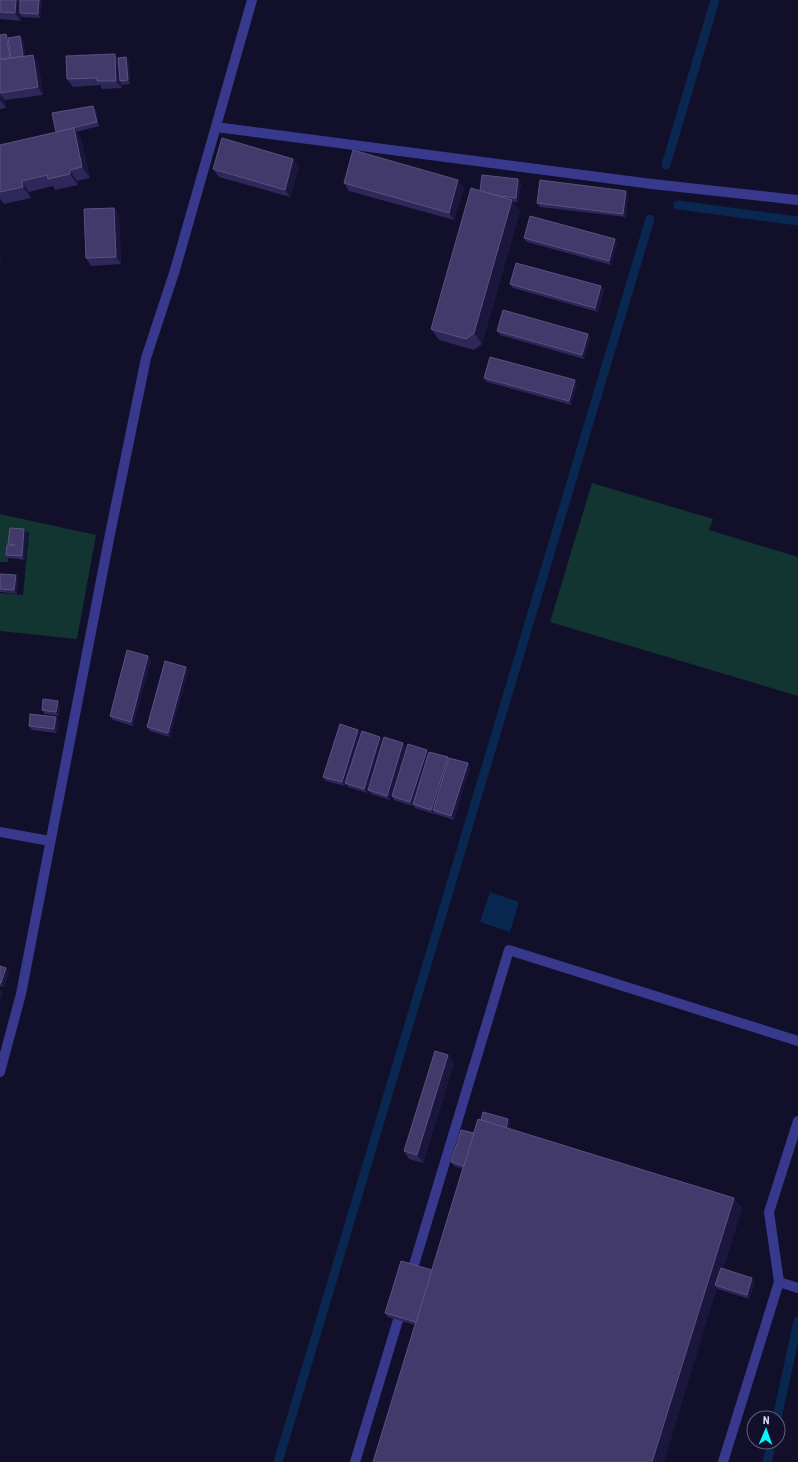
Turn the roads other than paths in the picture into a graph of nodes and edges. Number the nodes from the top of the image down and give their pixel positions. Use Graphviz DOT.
graph roads {
  1 [pos="252,0"];
  2 [pos="216,126"];
  3 [pos="798,200"];
  4 [pos="0,832"];
  5 [pos="50,841"];
  6 [pos="798,1041"];
  7 [pos="0,1072"];
  8 [pos="798,1121"];
  9 [pos="414,1268"];
  10 [pos="779,1282"];
  11 [pos="798,1288"];
  12 [pos="398,1320"];
  13 [pos="355,1462"];
  14 [pos="723,1462"];
  1 -- 2 [label="street"];
  2 -- 3 [label="street"];
  2 -- 5 [label="street"];
  4 -- 5 [label="street"];
  5 -- 7 [label="street"];
  6 -- 9 [label="street"];
  8 -- 10 [label="street"];
  10 -- 11 [label="street"];
  10 -- 14 [label="street"];
  12 -- 13 [label="street"];
}
